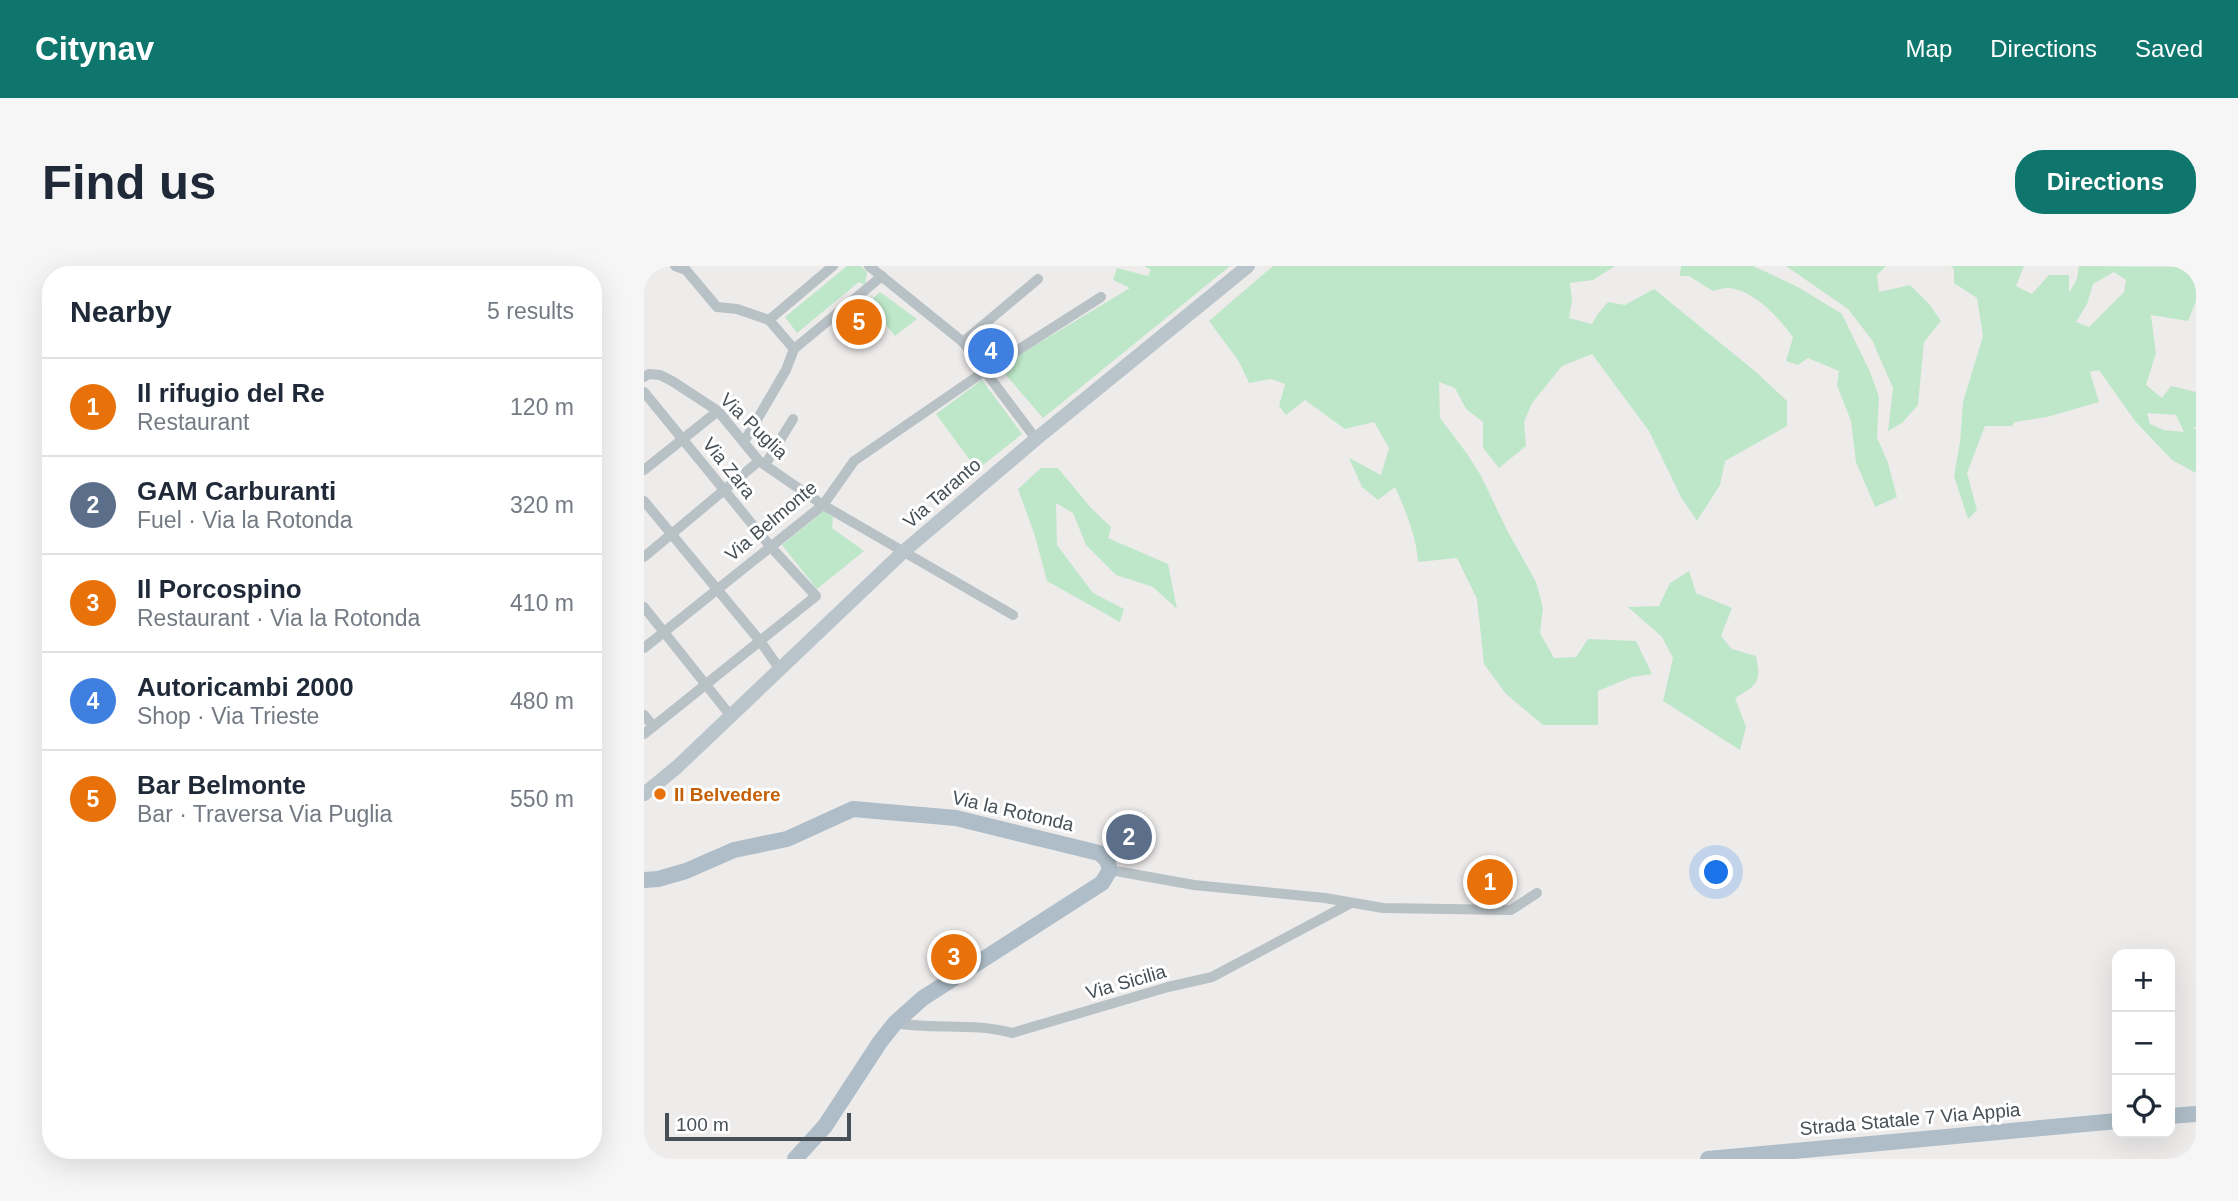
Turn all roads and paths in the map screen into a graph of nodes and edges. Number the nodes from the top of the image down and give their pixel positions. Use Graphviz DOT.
graph roads {
  1 [pos="675,266"];
  2 [pos="833,266"];
  3 [pos="869,266"];
  4 [pos="1248,266"];
  5 [pos="882,276"];
  6 [pos="1038,279"];
  7 [pos="1101,297"];
  8 [pos="769,320"];
  9 [pos="963,342"];
  10 [pos="793,349"];
  11 [pos="985,371"];
  12 [pos="647,376"];
  13 [pos="644,392"];
  14 [pos="718,411"];
  15 [pos="793,419"];
  16 [pos="684,439"];
  17 [pos="1036,439"];
  18 [pos="744,442"];
  19 [pos="762,463"];
  20 [pos="644,470"];
  21 [pos="724,489"];
  22 [pos="644,501"];
  23 [pos="823,505"];
  24 [pos="670,534"];
  25 [pos="769,546"];
  26 [pos="904,552"];
  27 [pos="644,557"];
  28 [pos="717,589"];
  29 [pos="644,607"];
  30 [pos="1013,615"];
  31 [pos="664,631"];
  32 [pos="760,641"];
  33 [pos="644,648"];
  34 [pos="779,668"];
  35 [pos="706,683"];
  36 [pos="644,715"];
  37 [pos="730,715"];
  38 [pos="653,726"];
  39 [pos="644,734"];
  40 [pos="677,766"];
  41 [pos="644,783"];
  42 [pos="644,794"];
  43 [pos="1110,870"];
  44 [pos="644,880"];
  45 [pos="1538,893"];
  46 [pos="1351,903"];
  47 [pos="895,1023"];
  48 [pos="2196,1114"];
  49 [pos="2175,1116"];
  50 [pos="2112,1121"];
  51 [pos="795,1159"];
  52 [pos="1708,1159"];
  1 -- 8 [label="street"];
  2 -- 8 [label="street"];
  3 -- 5 [label="street"];
  4 -- 17 [label="street, Via Taranto"];
  5 -- 9 [label="street"];
  5 -- 10 [label="street"];
  6 -- 9 [label="street"];
  7 -- 11 [label="street, Via Belmonte"];
  8 -- 10 [label="street"];
  9 -- 11 [label="street"];
  10 -- 18 [label="street"];
  11 -- 17 [label="street"];
  11 -- 23 [label="street, Via Belmonte"];
  12 -- 14 [label="street, Via Puglia"];
  13 -- 16 [label="street, Via Zara"];
  14 -- 16 [label="street"];
  14 -- 18 [label="street, Via Puglia"];
  15 -- 19 [label="street"];
  16 -- 20 [label="street"];
  16 -- 21 [label="street, Via Zara"];
  17 -- 26 [label="street, Via Taranto"];
  18 -- 19 [label="street, Via Puglia"];
  19 -- 21 [label="street"];
  19 -- 23 [label="street, Via Puglia"];
  21 -- 24 [label="street"];
  21 -- 25 [label="street, Via Zara"];
  22 -- 24 [label="street"];
  23 -- 25 [label="street, Via Belmonte"];
  23 -- 26 [label="street, Via Puglia"];
  24 -- 27 [label="street"];
  24 -- 28 [label="street"];
  25 -- 28 [label="street, Via Belmonte"];
  25 -- 32 [label="street, Via Zara"];
  26 -- 30 [label="street, Via Puglia"];
  26 -- 34 [label="street, Via Taranto"];
  28 -- 31 [label="street, Via Belmonte"];
  28 -- 32 [label="street"];
  29 -- 31 [label="street"];
  31 -- 33 [label="street, Via Belmonte"];
  31 -- 35 [label="street"];
  32 -- 34 [label="street"];
  32 -- 35 [label="street"];
  34 -- 37 [label="street, Via Taranto"];
  35 -- 37 [label="street"];
  35 -- 38 [label="street"];
  36 -- 38 [label="street"];
  37 -- 40 [label="street, Via Taranto"];
  38 -- 39 [label="street"];
  40 -- 41 [label="street, Via Taranto"];
  40 -- 42 [label="street, Via Taranto"];
  43 -- 44 [label="main road, Via la Rotonda"];
  43 -- 46 [label="street"];
  43 -- 47 [label="main road"];
  45 -- 46 [label="street"];
  46 -- 47 [label="street, Via Sicilia"];
  47 -- 51 [label="main road"];
  48 -- 49 [label="main road"];
  50 -- 52 [label="main road, Strada Statale 7 Via Appia"];
}
